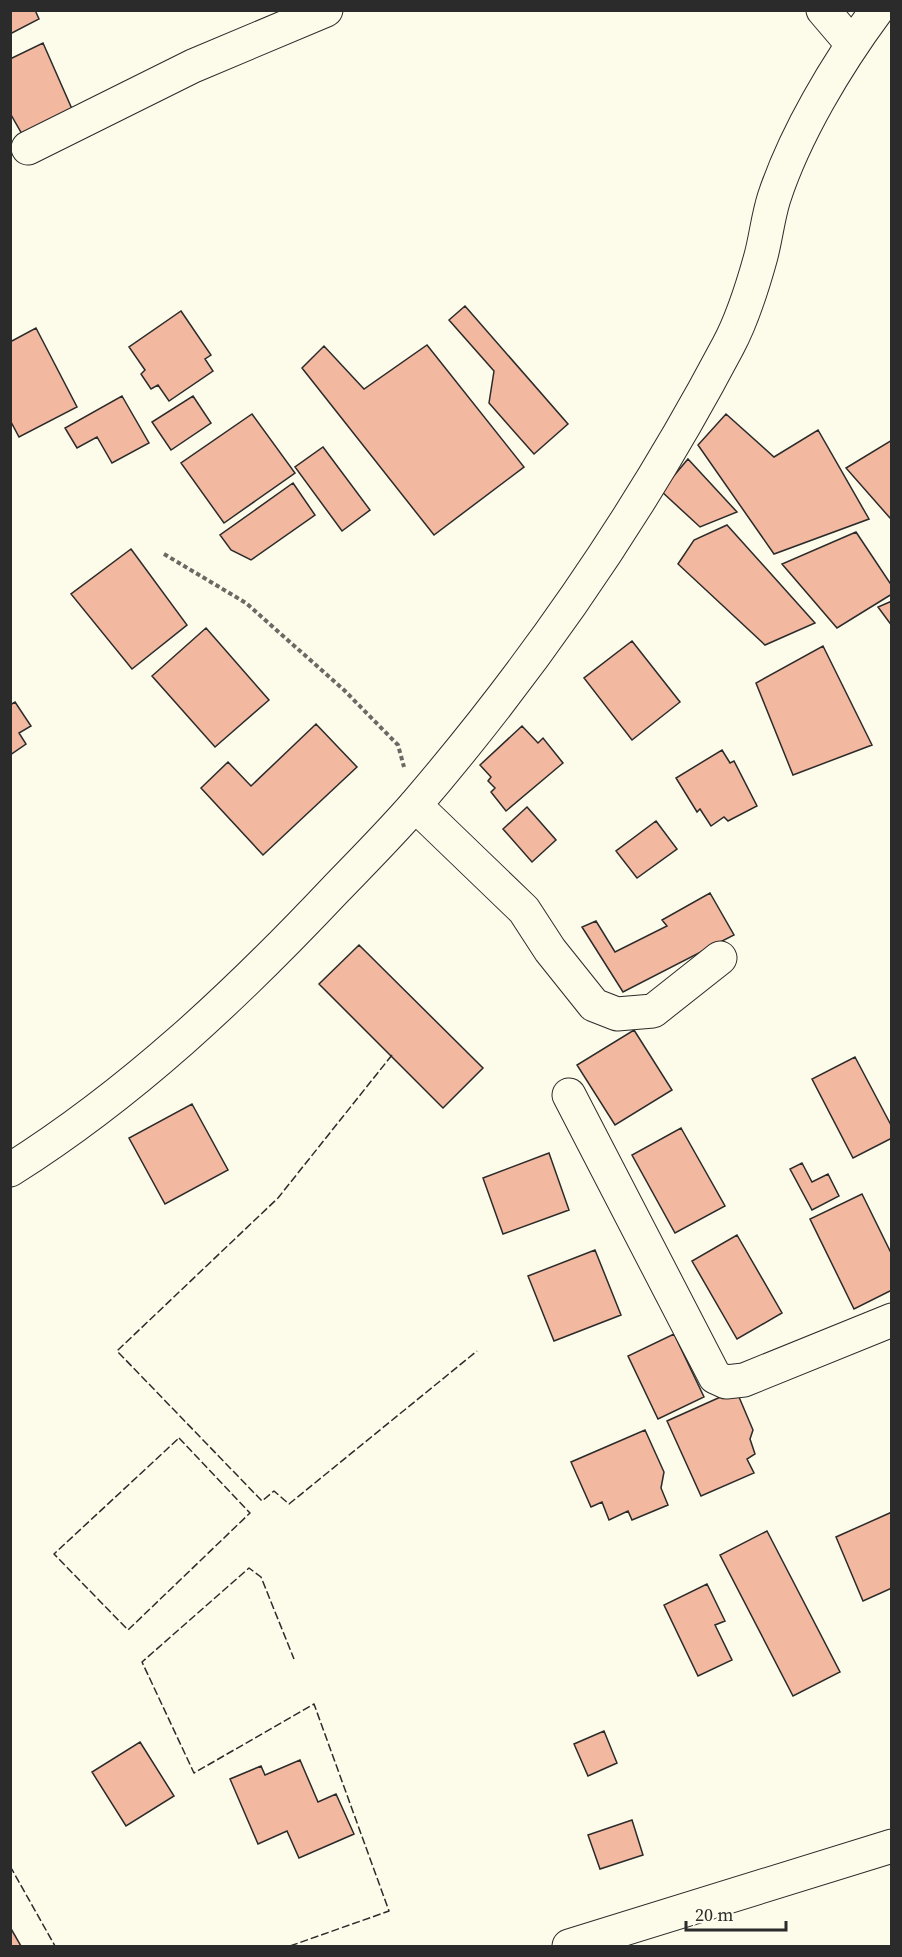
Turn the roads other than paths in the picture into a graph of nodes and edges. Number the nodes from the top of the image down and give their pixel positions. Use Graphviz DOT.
graph roads {
  1 [pos="824,10"];
  2 [pos="877,10"];
  3 [pos="311,13"];
  4 [pos="852,44"];
  5 [pos="28,148"];
  6 [pos="415,805"];
  7 [pos="720,958"];
  8 [pos="569,1095"];
  9 [pos="10,1170"];
  10 [pos="891,1320"];
  11 [pos="891,1846"];
  12 [pos="654,1933"];
  13 [pos="568,1947"];
  1 -- 4 [label="street"];
  2 -- 4 [label="street"];
  3 -- 5 [label="street"];
  4 -- 6 [label="street"];
  6 -- 7 [label="street"];
  6 -- 9 [label="street"];
  8 -- 10 [label="street"];
  11 -- 12 [label="street"];
  12 -- 13 [label="street"];
}
